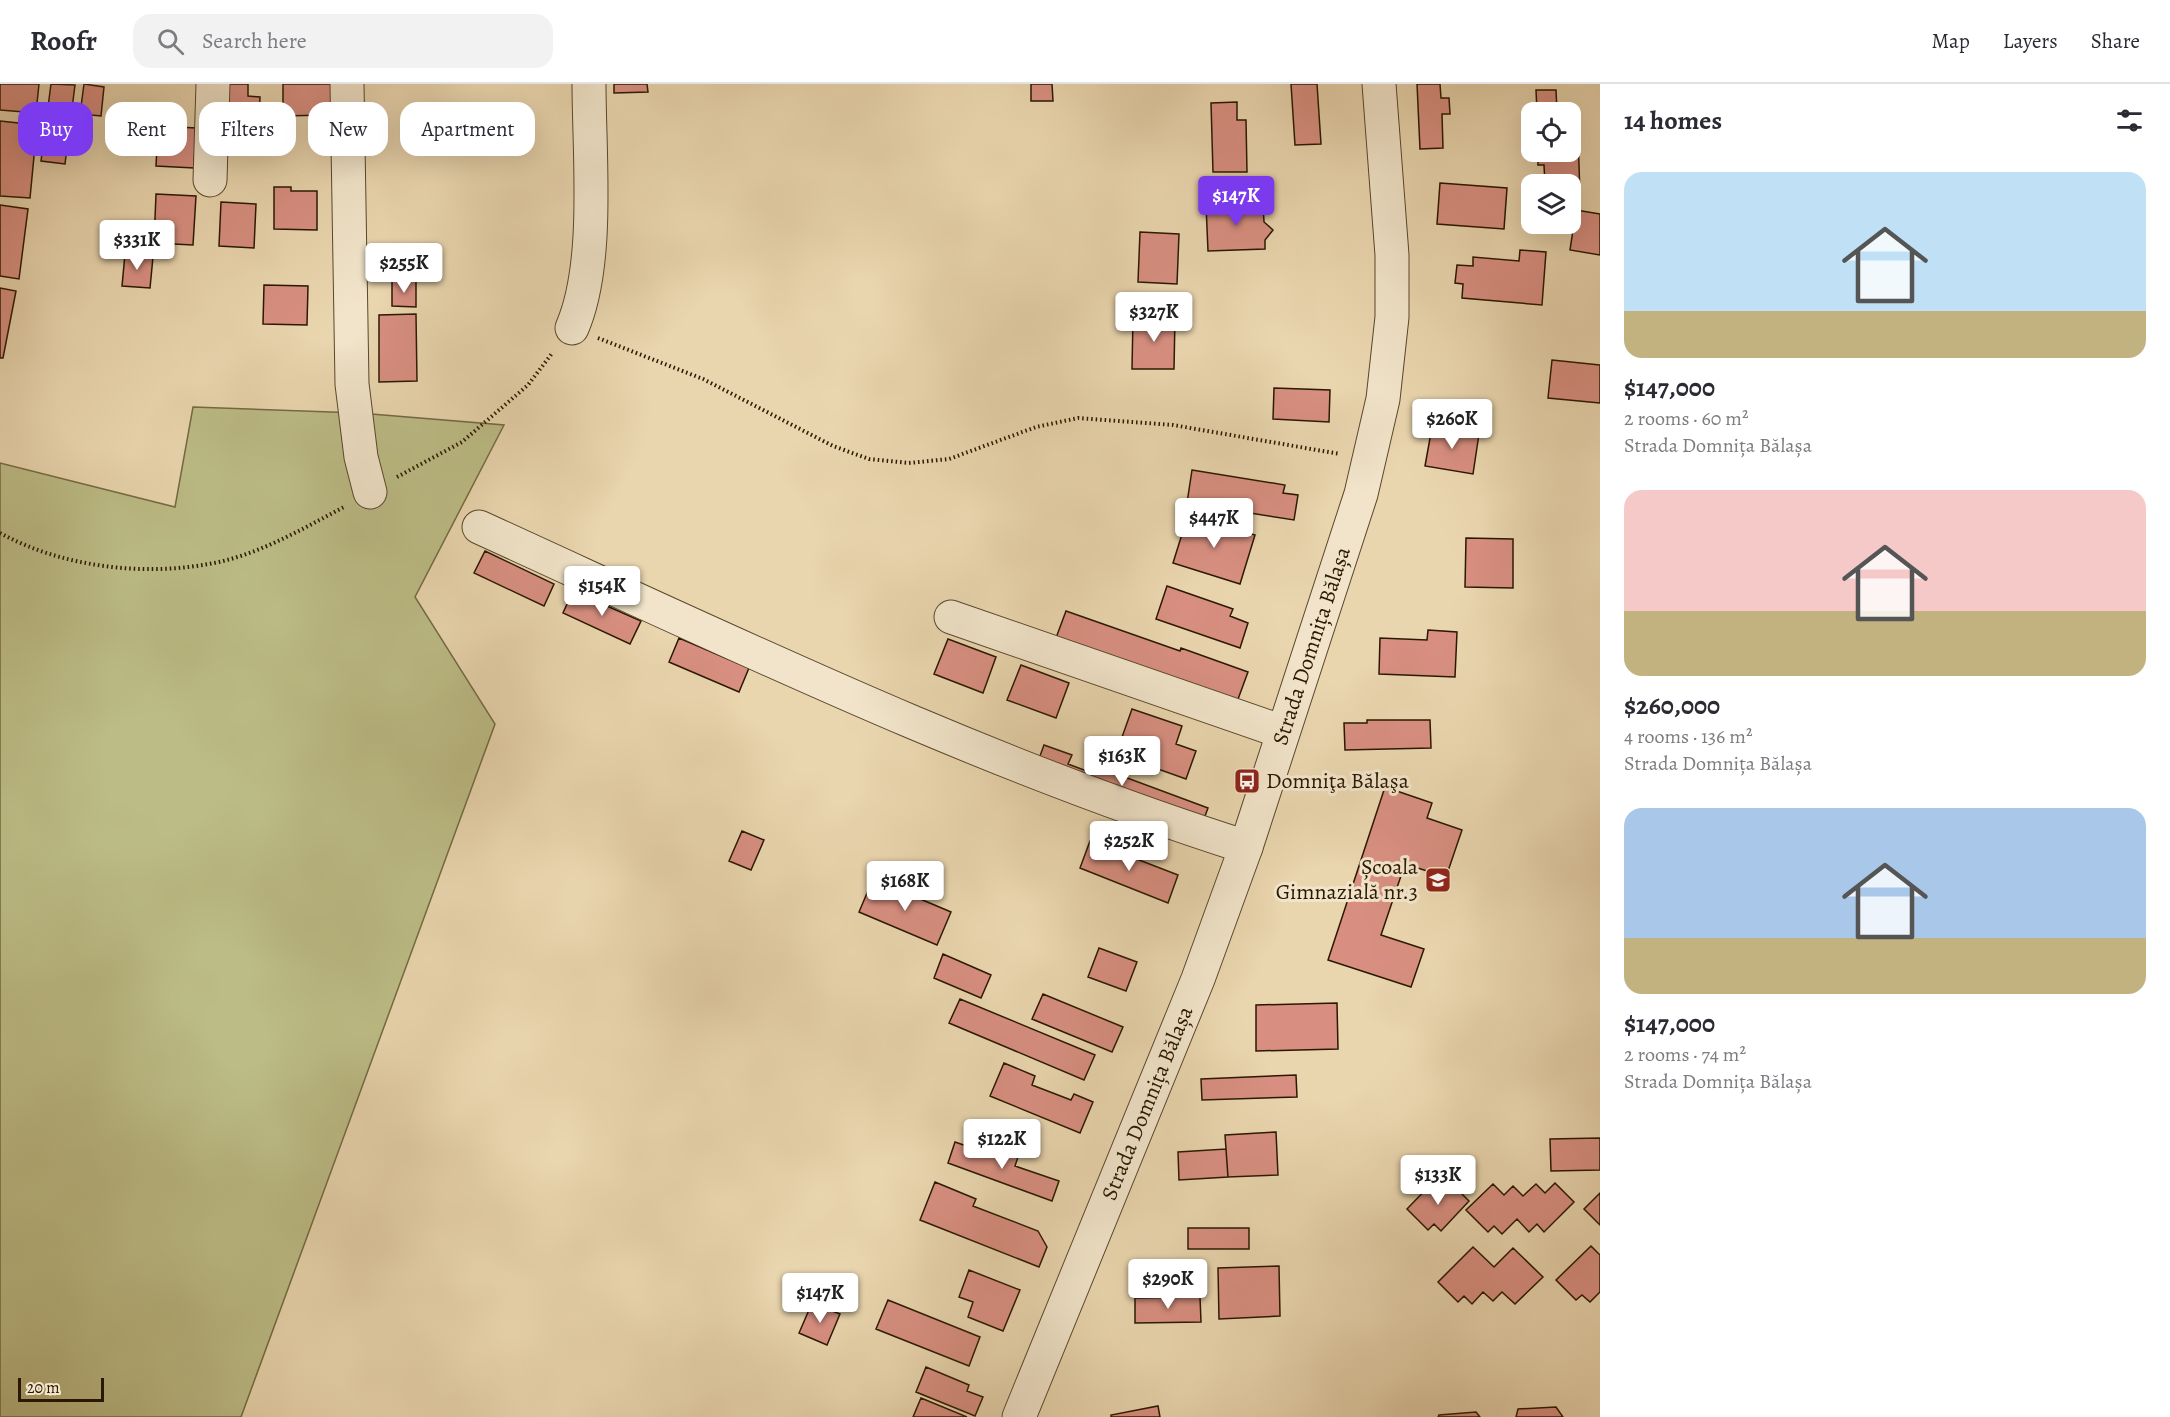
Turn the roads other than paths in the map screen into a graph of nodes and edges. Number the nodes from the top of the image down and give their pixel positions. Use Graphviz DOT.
graph roads {
  1 [pos="213,84"];
  2 [pos="347,84"];
  3 [pos="589,84"];
  4 [pos="1379,84"];
  5 [pos="210,180"];
  6 [pos="572,328"];
  7 [pos="370,492"];
  8 [pos="479,527"];
  9 [pos="951,617"];
  10 [pos="1283,732"];
  11 [pos="1246,847"];
  12 [pos="1019,1417"];
  1 -- 5 [label="street"];
  2 -- 7 [label="street"];
  3 -- 6 [label="street"];
  4 -- 10 [label="street, Strada Domnița Bălașa"];
  8 -- 11 [label="street"];
  9 -- 10 [label="street"];
  10 -- 11 [label="street, Strada Domnița Bălașa"];
  11 -- 12 [label="street, Strada Domnița Bălașa"];
}
